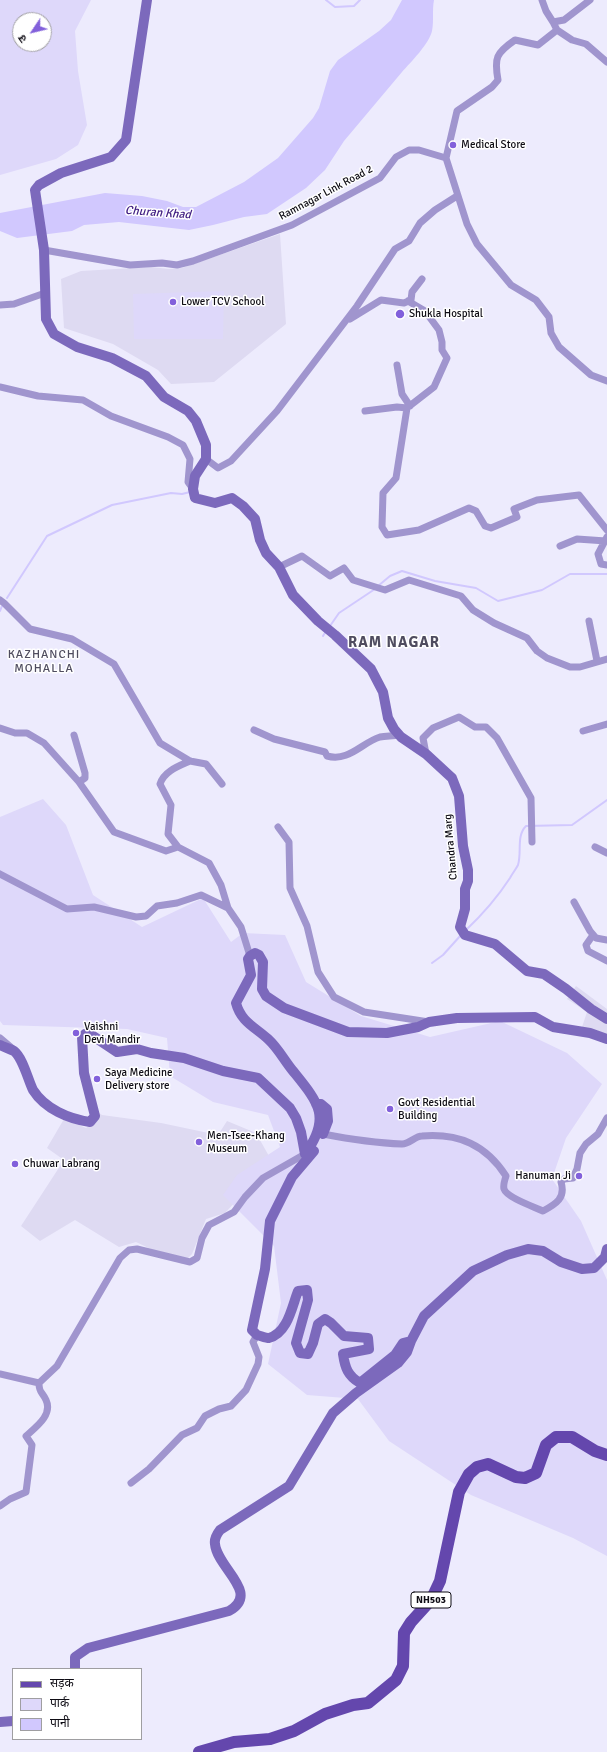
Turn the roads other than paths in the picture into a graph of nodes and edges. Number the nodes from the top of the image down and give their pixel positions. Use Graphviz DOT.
graph roads {
  1 [pos="147,0"];
  2 [pos="542,0"];
  3 [pos="590,0"];
  4 [pos="553,22"];
  5 [pos="557,30"];
  6 [pos="607,62"];
  7 [pos="446,158"];
  8 [pos="457,196"];
  9 [pos="44,250"];
  10 [pos="422,279"];
  11 [pos="45,293"];
  12 [pos="408,301"];
  13 [pos="0,305"];
  14 [pos="343,324"];
  15 [pos="397,365"];
  16 [pos="607,381"];
  17 [pos="0,387"];
  18 [pos="408,407"];
  19 [pos="365,411"];
  20 [pos="206,459"];
  21 [pos="193,489"];
  22 [pos="607,530"];
  23 [pos="606,539"];
  24 [pos="560,546"];
  25 [pos="607,565"];
  26 [pos="279,566"];
  27 [pos="0,600"];
  28 [pos="589,621"];
  29 [pos="607,658"];
  30 [pos="597,661"];
  31 [pos="607,724"];
  32 [pos="0,728"];
  33 [pos="254,730"];
  34 [pos="582,731"];
  35 [pos="74,735"];
  36 [pos="399,735"];
  37 [pos="426,754"];
  38 [pos="190,761"];
  39 [pos="79,782"];
  40 [pos="222,784"];
  41 [pos="278,827"];
  42 [pos="532,842"];
  43 [pos="178,847"];
  44 [pos="595,847"];
  45 [pos="607,853"];
  46 [pos="0,874"];
  47 [pos="574,902"];
  48 [pos="228,908"];
  49 [pos="593,935"];
  50 [pos="607,940"];
  51 [pos="250,956"];
  52 [pos="607,962"];
  53 [pos="607,1019"];
  54 [pos="429,1022"];
  55 [pos="0,1038"];
  56 [pos="607,1040"];
  57 [pos="0,1045"];
  58 [pos="15,1052"];
  59 [pos="316,1104"];
  60 [pos="607,1118"];
  61 [pos="323,1134"];
  62 [pos="305,1154"];
  63 [pos="607,1249"];
  64 [pos="257,1336"];
  65 [pos="411,1341"];
  66 [pos="0,1374"];
  67 [pos="39,1383"];
  68 [pos="607,1455"];
  69 [pos="131,1484"];
  70 [pos="0,1506"];
  71 [pos="75,1668"];
  72 [pos="12,1721"];
  73 [pos="0,1722"];
  74 [pos="199,1752"];
  1 -- 9 [label="street"];
  2 -- 4 [label="street"];
  3 -- 4 [label="street"];
  4 -- 5 [label="street"];
  5 -- 6 [label="street"];
  5 -- 7 [label="street"];
  7 -- 8 [label="street"];
  7 -- 9 [label="street, Ramnagar Link Road 2"];
  8 -- 14 [label="street"];
  8 -- 16 [label="street"];
  9 -- 11 [label="street"];
  10 -- 12 [label="street"];
  11 -- 13 [label="street"];
  11 -- 20 [label="street"];
  12 -- 14 [label="street"];
  12 -- 18 [label="street"];
  14 -- 20 [label="street"];
  15 -- 18 [label="street"];
  17 -- 21 [label="street"];
  18 -- 19 [label="street"];
  18 -- 22 [label="street"];
  20 -- 21 [label="street"];
  21 -- 26 [label="street, Chandra Marg"];
  23 -- 24 [label="street"];
  23 -- 25 [label="street"];
  26 -- 30 [label="street"];
  26 -- 36 [label="street, Chandra Marg"];
  27 -- 38 [label="street"];
  28 -- 30 [label="street"];
  29 -- 30 [label="street"];
  31 -- 34 [label="street"];
  32 -- 39 [label="street"];
  33 -- 36 [label="street"];
  35 -- 39 [label="street"];
  36 -- 37 [label="street, Chandra Marg"];
  37 -- 42 [label="street"];
  37 -- 53 [label="street, Chandra Marg"];
  38 -- 40 [label="street"];
  38 -- 43 [label="street"];
  39 -- 43 [label="street"];
  41 -- 54 [label="street"];
  43 -- 48 [label="street"];
  44 -- 45 [label="street"];
  46 -- 48 [label="street"];
  47 -- 49 [label="street"];
  48 -- 51 [label="street"];
  49 -- 50 [label="street"];
  49 -- 52 [label="street"];
  51 -- 54 [label="street"];
  51 -- 59 [label="street"];
  54 -- 56 [label="street"];
  55 -- 58 [label="street"];
  57 -- 58 [label="street"];
  58 -- 62 [label="street"];
  59 -- 61 [label="street"];
  59 -- 62 [label="street"];
  60 -- 61 [label="street"];
  61 -- 64 [label="street"];
  62 -- 67 [label="street"];
  63 -- 65 [label="street"];
  64 -- 65 [label="street"];
  64 -- 69 [label="street"];
  65 -- 71 [label="street"];
  66 -- 67 [label="street"];
  67 -- 70 [label="street"];
  68 -- 74 [label="main road, NH503"];
  72 -- 73 [label="street"];
}
